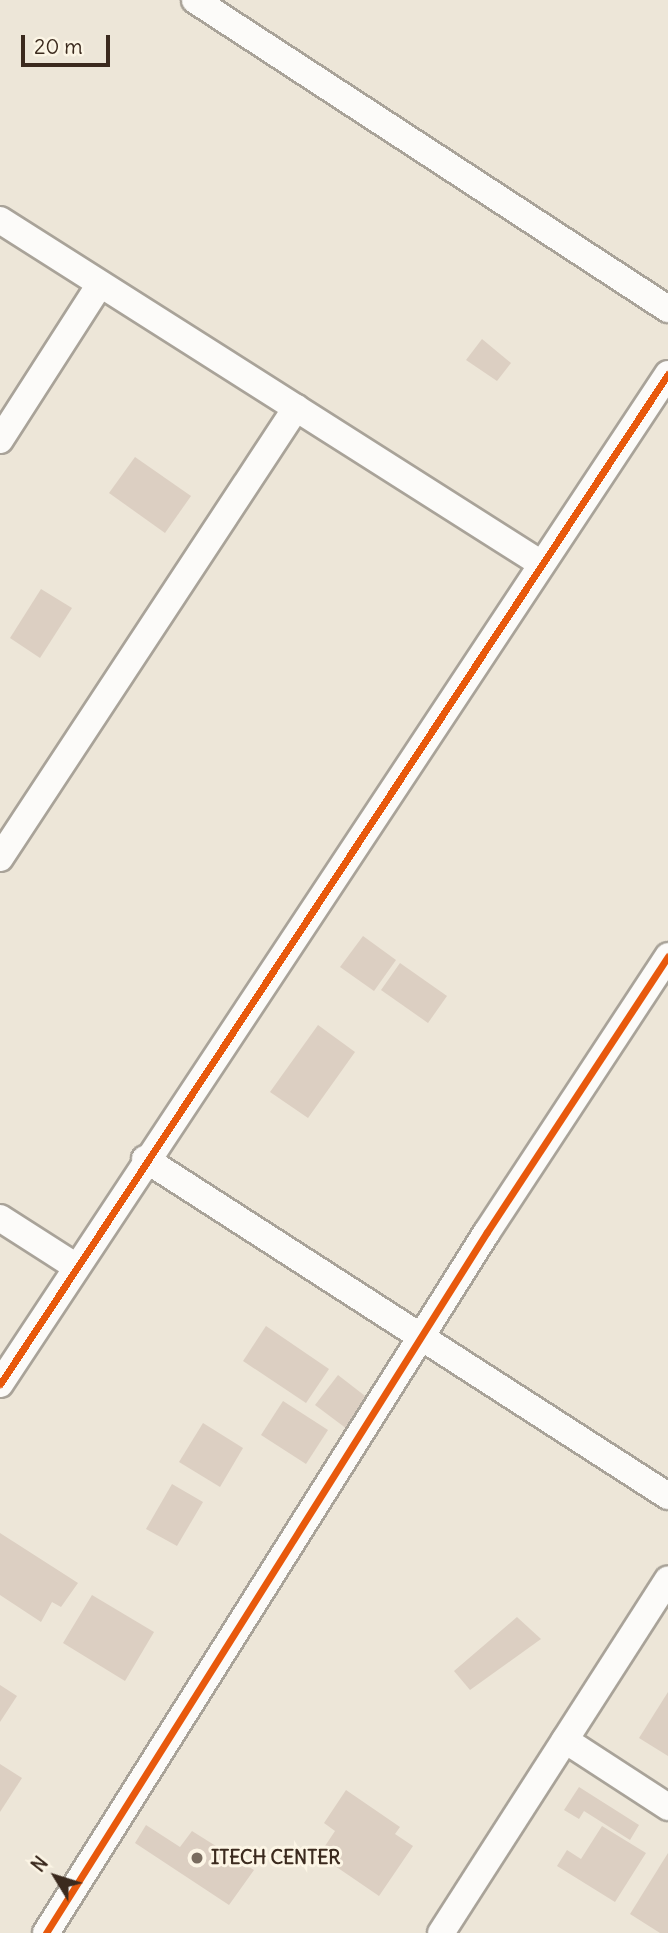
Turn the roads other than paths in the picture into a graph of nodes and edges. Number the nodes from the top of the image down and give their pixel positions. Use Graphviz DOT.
graph roads {
  1 [pos="195,0"];
  2 [pos="0,220"];
  3 [pos="100,284"];
  4 [pos="668,309"];
  5 [pos="668,374"];
  6 [pos="296,408"];
  7 [pos="0,440"];
  8 [pos="540,563"];
  9 [pos="0,858"];
  10 [pos="668,956"];
  11 [pos="145,1159"];
  12 [pos="0,1218"];
  13 [pos="75,1266"];
  14 [pos="421,1336"];
  15 [pos="0,1384"];
  16 [pos="668,1496"];
  17 [pos="668,1580"];
  18 [pos="565,1740"];
  19 [pos="668,1807"];
  20 [pos="46,1933"];
  21 [pos="441,1933"];
  1 -- 4 [label="street"];
  2 -- 3 [label="street"];
  3 -- 6 [label="street"];
  3 -- 7 [label="street"];
  5 -- 8 [label="street"];
  6 -- 8 [label="street"];
  6 -- 9 [label="street"];
  8 -- 11 [label="street"];
  10 -- 14 [label="street"];
  11 -- 13 [label="street"];
  11 -- 14 [label="street"];
  12 -- 13 [label="street"];
  13 -- 15 [label="street"];
  14 -- 16 [label="street"];
  14 -- 20 [label="street"];
  17 -- 18 [label="street"];
  18 -- 19 [label="street"];
  18 -- 21 [label="street"];
}
